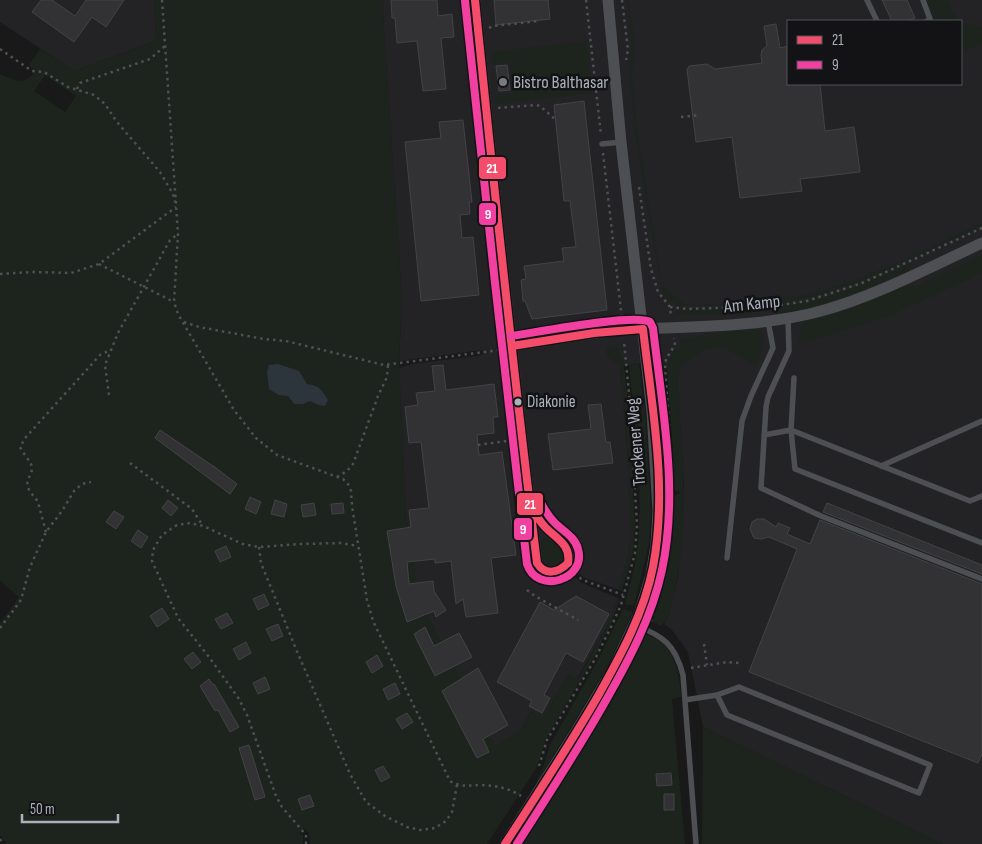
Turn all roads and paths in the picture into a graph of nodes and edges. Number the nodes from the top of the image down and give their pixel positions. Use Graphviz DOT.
graph roads {
  1 [pos="162,0"];
  2 [pos="475,0"];
  3 [pos="586,0"];
  4 [pos="608,0"];
  5 [pos="866,0"];
  6 [pos="923,0"];
  7 [pos="876,20"];
  8 [pos="929,20"];
  9 [pos="539,21"];
  10 [pos="478,30"];
  11 [pos="165,46"];
  12 [pos="0,48"];
  13 [pos="77,88"];
  14 [pos="486,109"];
  15 [pos="700,114"];
  16 [pos="680,117"];
  17 [pos="556,120"];
  18 [pos="621,142"];
  19 [pos="602,144"];
  20 [pos="176,207"];
  21 [pos="982,228"];
  22 [pos="178,234"];
  23 [pos="982,243"];
  24 [pos="99,264"];
  25 [pos="0,274"];
  26 [pos="144,287"];
  27 [pos="658,292"];
  28 [pos="652,293"];
  29 [pos="174,302"];
  30 [pos="670,307"];
  31 [pos="788,318"];
  32 [pos="768,321"];
  33 [pos="183,322"];
  34 [pos="642,329"];
  35 [pos="623,330"];
  36 [pos="512,346"];
  37 [pos="110,350"];
  38 [pos="632,361"];
  39 [pos="626,362"];
  40 [pos="388,365"];
  41 [pos="794,378"];
  42 [pos="109,395"];
  43 [pos="982,421"];
  44 [pos="791,430"];
  45 [pos="764,435"];
  46 [pos="507,442"];
  47 [pos="478,445"];
  48 [pos="130,463"];
  49 [pos="880,466"];
  50 [pos="337,477"];
  51 [pos="92,482"];
  52 [pos="982,496"];
  53 [pos="530,504"];
  54 [pos="203,526"];
  55 [pos="46,532"];
  56 [pos="982,542"];
  57 [pos="358,546"];
  58 [pos="259,547"];
  59 [pos="727,558"];
  60 [pos="565,566"];
  61 [pos="982,579"];
  62 [pos="527,590"];
  63 [pos="623,595"];
  64 [pos="578,620"];
  65 [pos="635,625"];
  66 [pos="0,628"];
  67 [pos="704,644"];
  68 [pos="738,663"];
  69 [pos="708,666"];
  70 [pos="682,670"];
  71 [pos="717,695"];
  72 [pos="685,700"];
  73 [pos="539,768"];
  74 [pos="457,786"];
  75 [pos="531,803"];
  76 [pos="0,839"];
  77 [pos="4,844"];
  78 [pos="306,844"];
  79 [pos="506,844"];
  80 [pos="696,844"];
  1 -- 11 [label="path"];
  2 -- 10 [label="street"];
  3 -- 19 [label="path"];
  4 -- 18 [label="street, Trockener Weg"];
  5 -- 7 [label="lane"];
  6 -- 8 [label="lane"];
  9 -- 10 [label="path"];
  10 -- 14 [label="street"];
  11 -- 13 [label="path"];
  11 -- 20 [label="path"];
  12 -- 13 [label="path"];
  13 -- 20 [label="path"];
  14 -- 17 [label="path"];
  14 -- 36 [label="street"];
  15 -- 16 [label="path"];
  18 -- 19 [label="lane"];
  18 -- 34 [label="street, Trockener Weg"];
  19 -- 35 [label="path"];
  20 -- 22 [label="path"];
  20 -- 24 [label="path"];
  21 -- 30 [label="path"];
  22 -- 26 [label="path"];
  22 -- 29 [label="path"];
  23 -- 31 [label="street, Am Kamp"];
  24 -- 25 [label="path"];
  24 -- 26 [label="path"];
  26 -- 29 [label="path"];
  26 -- 37 [label="path"];
  27 -- 28 [label="path"];
  29 -- 33 [label="path"];
  31 -- 32 [label="street, Am Kamp"];
  31 -- 45 [label="lane"];
  32 -- 34 [label="street, Am Kamp"];
  32 -- 59 [label="lane"];
  33 -- 40 [label="path"];
  33 -- 50 [label="path"];
  34 -- 35 [label="street, Am Kamp"];
  34 -- 65 [label="street, Trockener Weg"];
  35 -- 36 [label="street, Am Kamp"];
  35 -- 39 [label="path"];
  36 -- 40 [label="path"];
  36 -- 53 [label="street"];
  37 -- 42 [label="path"];
  37 -- 55 [label="path"];
  38 -- 39 [label="path"];
  39 -- 63 [label="path"];
  40 -- 50 [label="path"];
  41 -- 44 [label="lane"];
  43 -- 49 [label="lane"];
  44 -- 45 [label="lane"];
  44 -- 49 [label="lane"];
  44 -- 56 [label="lane"];
  45 -- 61 [label="lane"];
  46 -- 47 [label="path"];
  48 -- 54 [label="path"];
  49 -- 52 [label="lane"];
  50 -- 57 [label="path"];
  51 -- 55 [label="path"];
  53 -- 60 [label="street"];
  53 -- 60 [label="street"];
  54 -- 58 [label="path"];
  54 -- 78 [label="path"];
  55 -- 66 [label="path"];
  57 -- 58 [label="path"];
  57 -- 74 [label="path"];
  58 -- 74 [label="path"];
  60 -- 63 [label="path"];
  62 -- 64 [label="path"];
  63 -- 73 [label="path"];
  65 -- 70 [label="lane"];
  65 -- 75 [label="street, Trockener Weg"];
  67 -- 69 [label="path"];
  68 -- 69 [label="path"];
  69 -- 70 [label="path"];
  70 -- 72 [label="lane"];
  71 -- 71 [label="lane"];
  71 -- 72 [label="lane"];
  72 -- 80 [label="lane"];
  74 -- 75 [label="path"];
  75 -- 79 [label="street, Trockener Weg"];
  76 -- 77 [label="path"];
}
